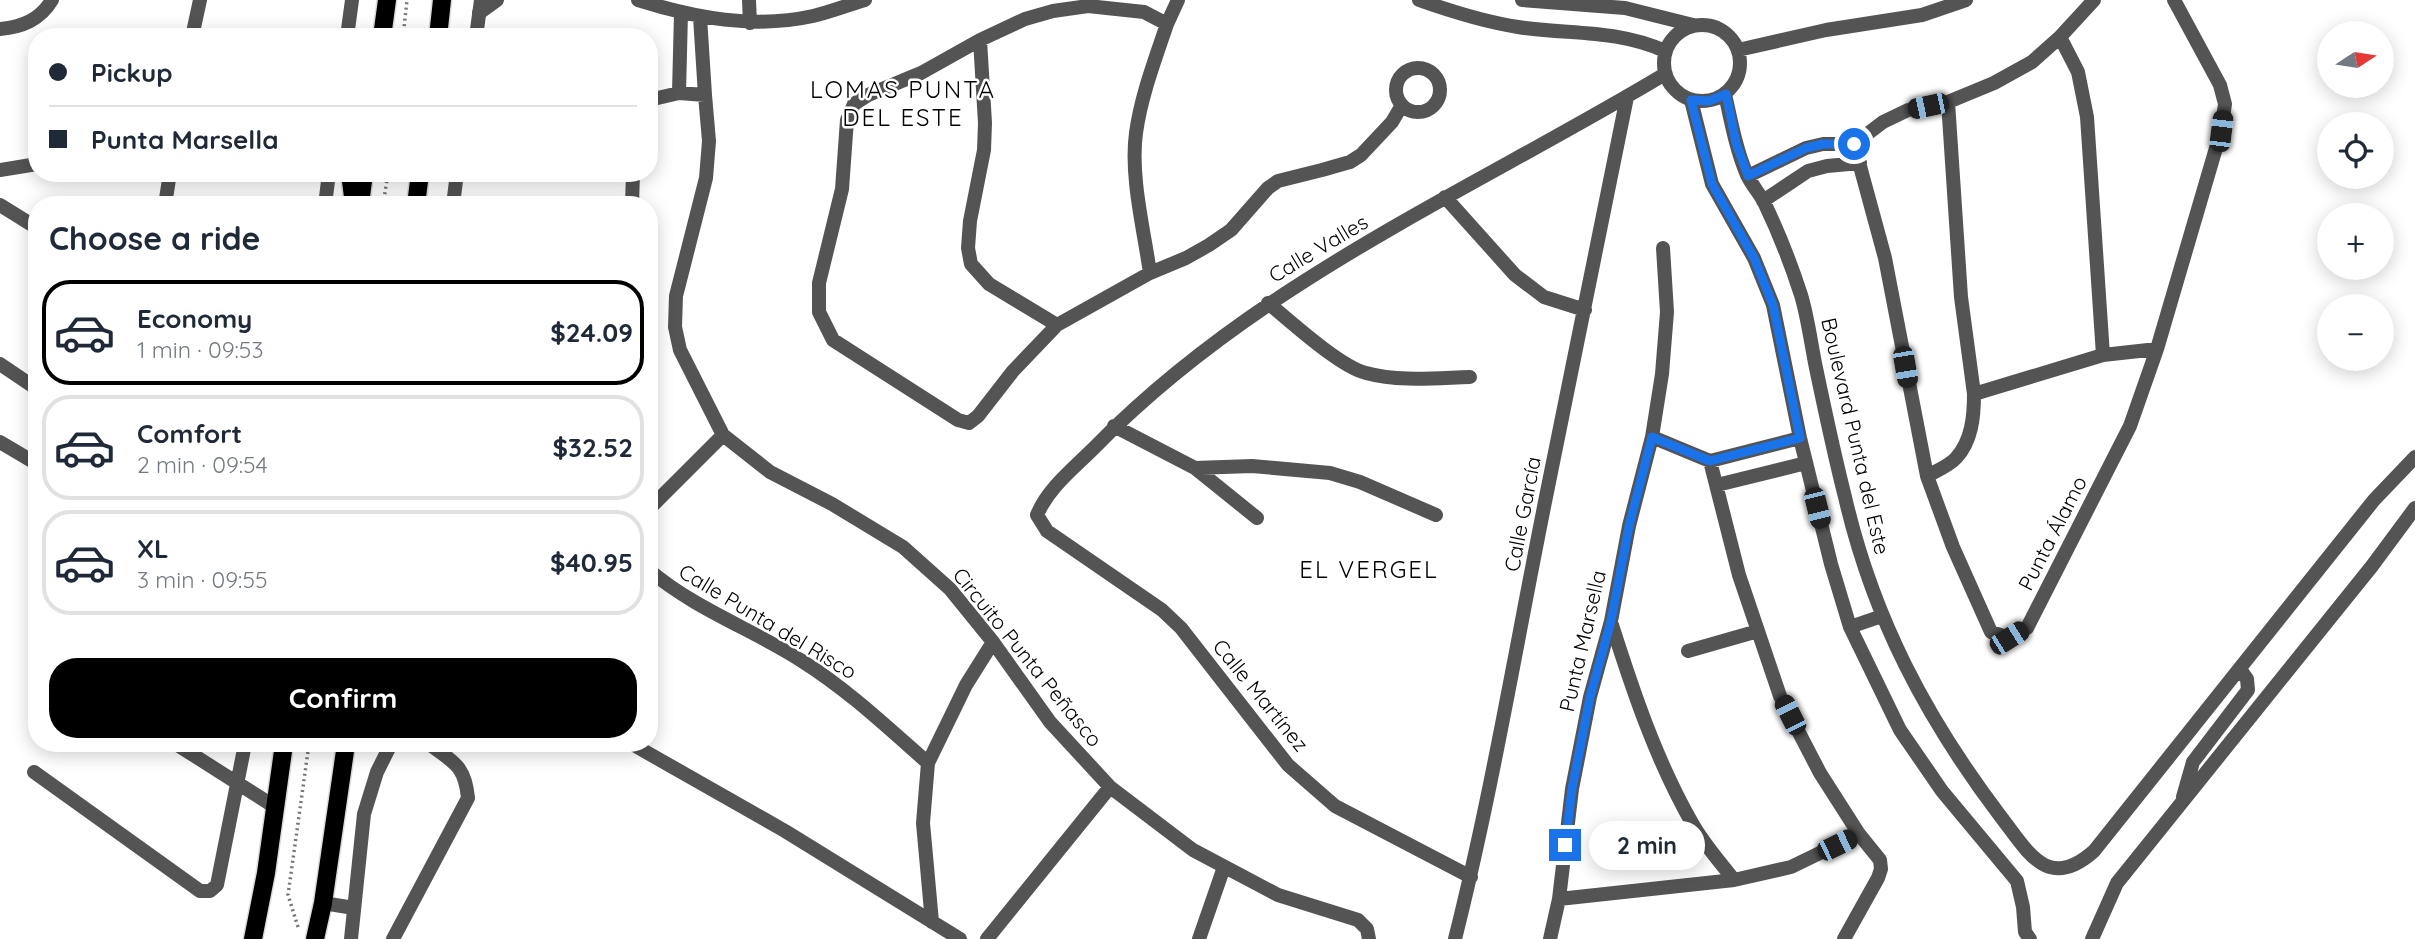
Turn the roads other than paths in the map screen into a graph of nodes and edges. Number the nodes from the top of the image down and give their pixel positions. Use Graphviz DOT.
graph roads {
  1 [pos="52,0"];
  2 [pos="200,0"];
  3 [pos="352,0"];
  4 [pos="387,0"];
  5 [pos="442,0"];
  6 [pos="497,0"];
  7 [pos="638,0"];
  8 [pos="749,0"];
  9 [pos="864,0"];
  10 [pos="1178,0"];
  11 [pos="1419,0"];
  12 [pos="1522,0"];
  13 [pos="1966,0"];
  14 [pos="2094,0"];
  15 [pos="2174,0"];
  16 [pos="480,6"];
  17 [pos="1146,6"];
  18 [pos="681,13"];
  19 [pos="700,17"];
  20 [pos="750,23"];
  21 [pos="1167,24"];
  22 [pos="1693,25"];
  23 [pos="194,28"];
  24 [pos="349,28"];
  25 [pos="383,28"];
  26 [pos="439,28"];
  27 [pos="476,28"];
  28 [pos="0,29"];
  29 [pos="2060,37"];
  30 [pos="981,40"];
  31 [pos="1738,50"];
  32 [pos="1665,51"];
  33 [pos="1665,74"];
  34 [pos="679,93"];
  35 [pos="1726,94"];
  36 [pos="705,95"];
  37 [pos="1627,97"];
  38 [pos="658,98"];
  39 [pos="1691,100"];
  40 [pos="1948,102"];
  41 [pos="1402,105"];
  42 [pos="1854,144"];
  43 [pos="1860,163"];
  44 [pos="28,165"];
  45 [pos="0,170"];
  46 [pos="1748,176"];
  47 [pos="1446,197"];
  48 [pos="1763,201"];
  49 [pos="0,205"];
  50 [pos="28,222"];
  51 [pos="1663,248"];
  52 [pos="1150,273"];
  53 [pos="1268,303"];
  54 [pos="1585,310"];
  55 [pos="1057,325"];
  56 [pos="2157,349"];
  57 [pos="2103,355"];
  58 [pos="0,364"];
  59 [pos="1470,377"];
  60 [pos="28,382"];
  61 [pos="1973,394"];
  62 [pos="1114,426"];
  63 [pos="723,435"];
  64 [pos="1652,437"];
  65 [pos="1800,438"];
  66 [pos="0,442"];
  67 [pos="2415,457"];
  68 [pos="28,459"];
  69 [pos="1710,461"];
  70 [pos="1806,463"];
  71 [pos="1195,468"];
  72 [pos="1927,477"];
  73 [pos="1717,485"];
  74 [pos="658,500"];
  75 [pos="2415,508"];
  76 [pos="1436,514"];
  77 [pos="1037,515"];
  78 [pos="1257,518"];
  79 [pos="658,578"];
  80 [pos="1882,615"];
  81 [pos="1611,621"];
  82 [pos="1850,627"];
  83 [pos="1758,631"];
  84 [pos="993,642"];
  85 [pos="1688,651"];
  86 [pos="2240,669"];
  87 [pos="189,752"];
  88 [pos="243,752"];
  89 [pos="283,752"];
  90 [pos="345,752"];
  91 [pos="387,752"];
  92 [pos="439,752"];
  93 [pos="646,752"];
  94 [pos="928,763"];
  95 [pos="34,772"];
  96 [pos="237,783"];
  97 [pos="1110,787"];
  98 [pos="2182,801"];
  99 [pos="275,807"];
  100 [pos="1859,834"];
  101 [pos="1224,867"];
  102 [pos="1471,877"];
  103 [pos="1734,880"];
  104 [pos="1559,899"];
  105 [pos="323,902"];
  106 [pos="354,908"];
  107 [pos="932,922"];
  108 [pos="2093,938"];
  109 [pos="253,939"];
  110 [pos="315,939"];
  111 [pos="351,939"];
  112 [pos="393,939"];
  113 [pos="960,939"];
  114 [pos="987,939"];
  115 [pos="1199,939"];
  116 [pos="1369,939"];
  117 [pos="1455,939"];
  118 [pos="1550,939"];
  119 [pos="1844,939"];
  120 [pos="2030,939"];
  1 -- 28 [label="street"];
  2 -- 23 [label="street"];
  3 -- 24 [label="street"];
  4 -- 25 [label="main road"];
  5 -- 26 [label="main road"];
  6 -- 16 [label="street"];
  7 -- 18 [label="street"];
  8 -- 20 [label="street"];
  9 -- 20 [label="street"];
  10 -- 21 [label="street"];
  11 -- 32 [label="street"];
  12 -- 22 [label="street"];
  13 -- 31 [label="street"];
  14 -- 29 [label="street"];
  15 -- 56 [label="street, Punta Álamo"];
  16 -- 27 [label="street"];
  17 -- 21 [label="street"];
  17 -- 30 [label="street"];
  18 -- 19 [label="street"];
  18 -- 34 [label="street"];
  19 -- 20 [label="street"];
  19 -- 36 [label="street, Circuito Punta Peñasco"];
  21 -- 52 [label="street"];
  22 -- 31 [label="street"];
  22 -- 32 [label="street"];
  29 -- 40 [label="street"];
  29 -- 57 [label="street"];
  30 -- 55 [label="street"];
  30 -- 55 [label="street"];
  31 -- 35 [label="street"];
  32 -- 33 [label="street"];
  33 -- 37 [label="street, Calle Valles"];
  33 -- 39 [label="street"];
  34 -- 36 [label="street"];
  34 -- 38 [label="street"];
  35 -- 39 [label="street"];
  35 -- 46 [label="street, Boulevard Punta del Este"];
  36 -- 63 [label="street, Circuito Punta Peñasco"];
  37 -- 47 [label="street, Calle Valles"];
  37 -- 54 [label="street, Calle García"];
  39 -- 65 [label="street"];
  40 -- 42 [label="street"];
  40 -- 61 [label="street"];
  41 -- 52 [label="street"];
  42 -- 43 [label="street, Punta Álamo"];
  42 -- 46 [label="street"];
  43 -- 48 [label="street"];
  43 -- 72 [label="street, Punta Álamo"];
  44 -- 45 [label="street"];
  46 -- 48 [label="street, Boulevard Punta del Este"];
  47 -- 53 [label="street, Calle Valles"];
  47 -- 54 [label="street"];
  48 -- 80 [label="street, Boulevard Punta del Este"];
  49 -- 50 [label="street"];
  51 -- 64 [label="street, Punta Marsella"];
  52 -- 55 [label="street"];
  53 -- 59 [label="street"];
  53 -- 62 [label="street, Calle Valles"];
  54 -- 102 [label="street, Calle García"];
  56 -- 57 [label="street"];
  56 -- 72 [label="street, Punta Álamo"];
  57 -- 61 [label="street"];
  58 -- 60 [label="street"];
  61 -- 72 [label="street"];
  62 -- 71 [label="street"];
  62 -- 77 [label="street, Calle Valles"];
  63 -- 74 [label="street"];
  63 -- 84 [label="street, Circuito Punta Peñasco"];
  64 -- 69 [label="street"];
  64 -- 81 [label="street, Punta Marsella"];
  65 -- 69 [label="street"];
  65 -- 70 [label="street"];
  66 -- 68 [label="street"];
  67 -- 86 [label="street"];
  69 -- 73 [label="street"];
  70 -- 73 [label="street"];
  70 -- 82 [label="street"];
  71 -- 76 [label="street"];
  71 -- 78 [label="street"];
  73 -- 83 [label="street"];
  75 -- 98 [label="street"];
  77 -- 102 [label="street, Calle Martínez"];
  79 -- 94 [label="street, Calle Punta del Risco"];
  80 -- 82 [label="street"];
  80 -- 86 [label="street, Boulevard Punta del Este"];
  81 -- 103 [label="street"];
  81 -- 104 [label="street, Punta Marsella"];
  82 -- 120 [label="street"];
  83 -- 85 [label="street"];
  83 -- 100 [label="street"];
  84 -- 94 [label="street"];
  84 -- 97 [label="street, Circuito Punta Peñasco"];
  86 -- 98 [label="street"];
  87 -- 96 [label="street"];
  88 -- 96 [label="street"];
  89 -- 99 [label="main road"];
  90 -- 105 [label="main road"];
  91 -- 106 [label="street"];
  92 -- 112 [label="street"];
  93 -- 107 [label="street"];
  94 -- 107 [label="street"];
  95 -- 96 [label="street"];
  96 -- 99 [label="street"];
  97 -- 101 [label="street, Circuito Punta Peñasco"];
  97 -- 114 [label="street"];
  98 -- 108 [label="street"];
  99 -- 109 [label="main road"];
  100 -- 103 [label="street"];
  100 -- 119 [label="street"];
  101 -- 115 [label="street"];
  101 -- 116 [label="street, Circuito Punta Peñasco"];
  102 -- 117 [label="street, Calle García"];
  103 -- 104 [label="street"];
  104 -- 118 [label="street, Punta Marsella"];
  105 -- 106 [label="street"];
  105 -- 110 [label="main road"];
  106 -- 111 [label="street"];
  107 -- 113 [label="street"];
}
